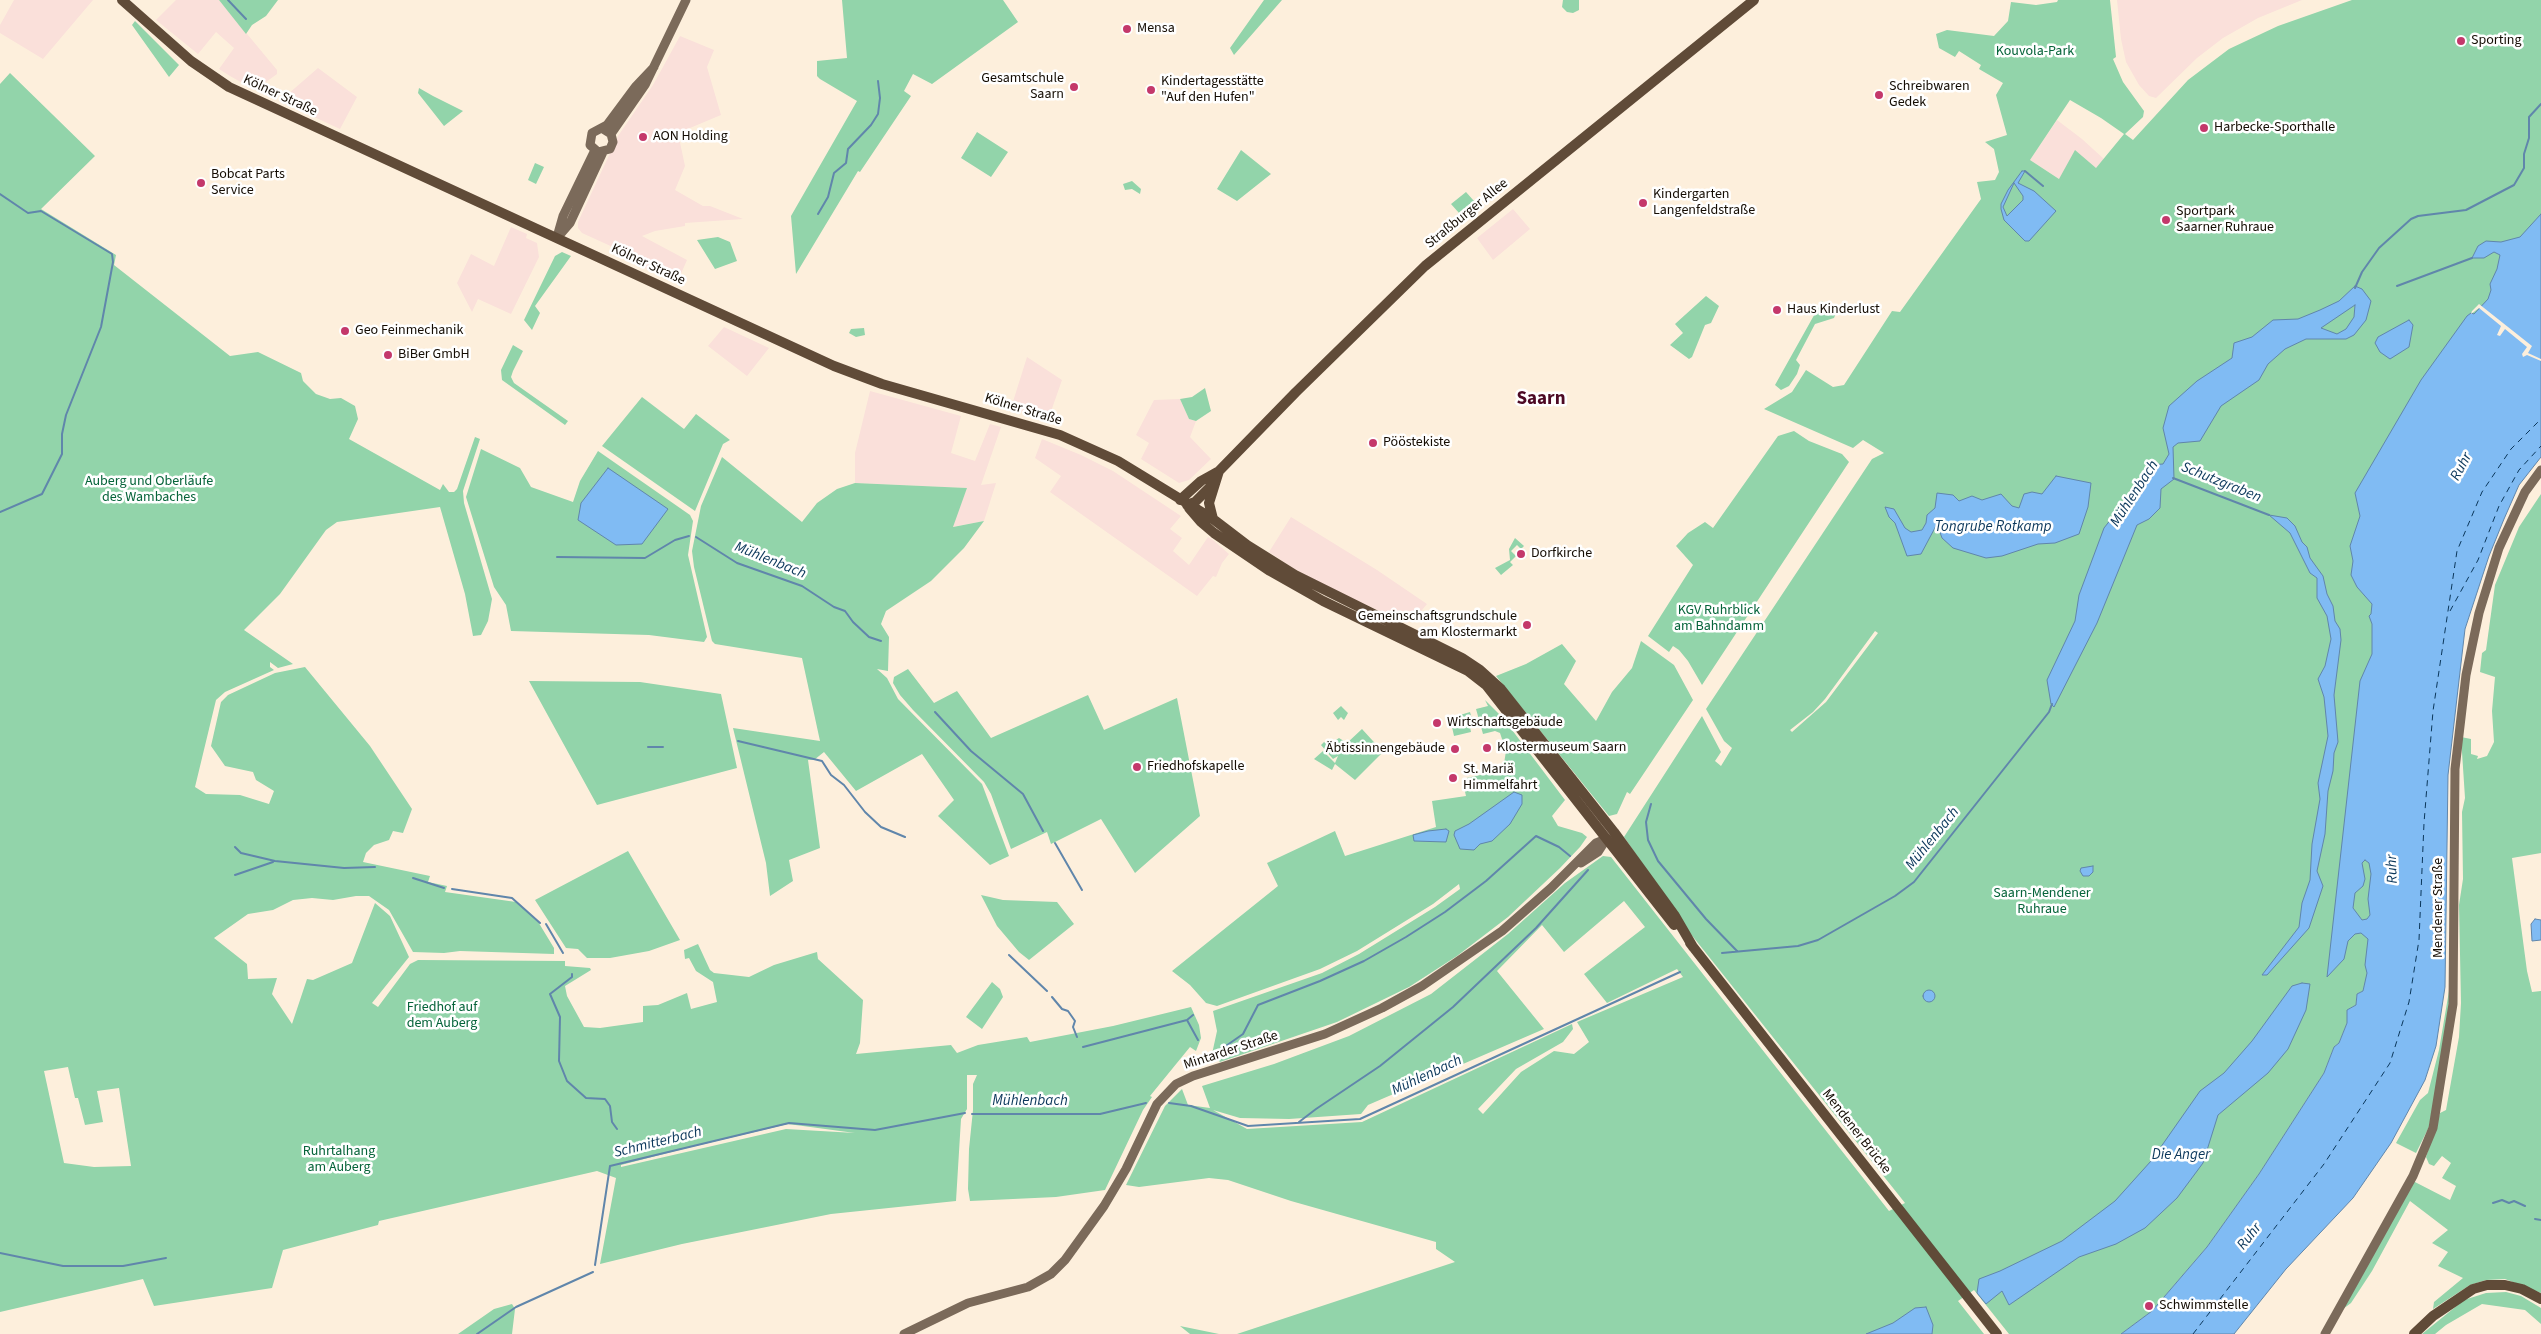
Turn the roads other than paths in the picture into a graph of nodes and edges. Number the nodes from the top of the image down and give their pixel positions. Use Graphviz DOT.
graph roads {
  1 [pos="122,0"];
  2 [pos="686,0"];
  3 [pos="1754,0"];
  4 [pos="607,131"];
  5 [pos="599,152"];
  6 [pos="557,238"];
  7 [pos="2541,470"];
  8 [pos="1218,471"];
  9 [pos="1214,483"];
  10 [pos="1183,503"];
  11 [pos="1213,519"];
  12 [pos="1412,638"];
  13 [pos="1614,832"];
  14 [pos="1606,839"];
  15 [pos="1693,947"];
  16 [pos="2541,1300"];
  17 [pos="904,1334"];
  18 [pos="1997,1334"];
  19 [pos="2325,1334"];
  20 [pos="2414,1334"];
  1 -- 6 [label="main road, Kölner Straße"];
  2 -- 4 [label="street"];
  3 -- 8 [label="main road, Straßburger Allee"];
  4 -- 5 [label="street"];
  4 -- 5 [label="street"];
  5 -- 6 [label="street"];
  6 -- 10 [label="main road, Kölner Straße"];
  7 -- 19 [label="street, Mendener Straße"];
  8 -- 9 [label="main road, Straßburger Allee"];
  8 -- 10 [label="main road, Straßburger Allee"];
  9 -- 10 [label="main road, Straßburger Allee"];
  9 -- 11 [label="main road"];
  10 -- 11 [label="main road, Kölner Straße"];
  10 -- 12 [label="main road, Kölner Straße"];
  11 -- 12 [label="main road, Kölner Straße"];
  12 -- 13 [label="main road, Mendener Brücke"];
  12 -- 14 [label="main road, Mendener Brücke"];
  13 -- 14 [label="street, Mintarder Straße"];
  13 -- 15 [label="main road, Mendener Brücke"];
  14 -- 15 [label="main road, Mendener Brücke"];
  14 -- 17 [label="street, Mintarder Straße"];
  15 -- 18 [label="main road, Mendener Brücke"];
  16 -- 20 [label="main road"];
}
